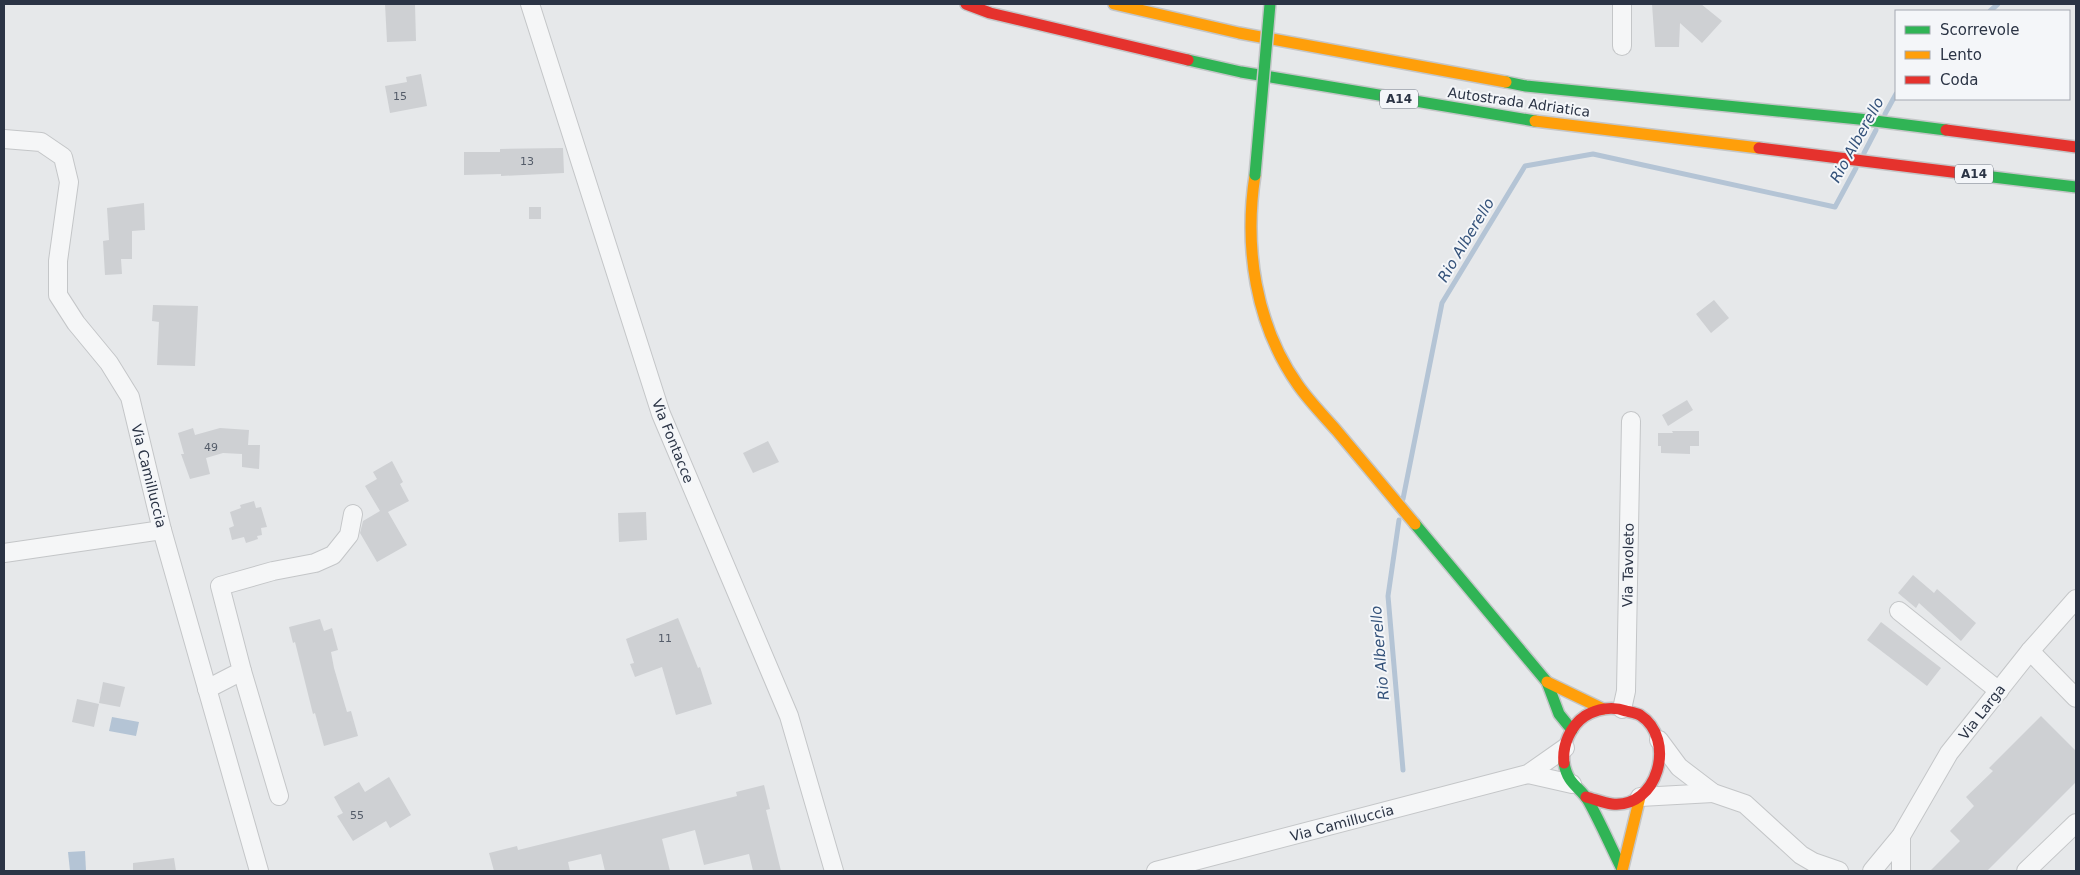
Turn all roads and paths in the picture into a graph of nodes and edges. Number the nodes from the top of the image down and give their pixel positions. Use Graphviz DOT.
graph roads {
  1 [pos="530,4"];
  2 [pos="966,4"];
  3 [pos="1114,4"];
  4 [pos="1270,4"];
  5 [pos="1622,4"];
  6 [pos="1622,46"];
  7 [pos="4,139"];
  8 [pos="2076,147"];
  9 [pos="2076,186"];
  10 [pos="1631,421"];
  11 [pos="353,514"];
  12 [pos="162,530"];
  13 [pos="4,553"];
  14 [pos="2076,599"];
  15 [pos="1899,611"];
  16 [pos="2030,651"];
  17 [pos="242,671"];
  18 [pos="1547,682"];
  19 [pos="207,689"];
  20 [pos="1999,691"];
  21 [pos="2076,698"];
  22 [pos="1603,709"];
  23 [pos="1622,709"];
  24 [pos="1572,730"];
  25 [pos="1659,740"];
  26 [pos="1565,748"];
  27 [pos="1528,774"];
  28 [pos="1572,784"];
  29 [pos="1713,792"];
  30 [pos="279,796"];
  31 [pos="1586,797"];
  32 [pos="1640,797"];
  33 [pos="2076,823"];
  34 [pos="1901,836"];
  35 [pos="1801,855"];
  36 [pos="1622,870"];
  37 [pos="259,871"];
  38 [pos="834,871"];
  39 [pos="1156,871"];
  40 [pos="1809,871"];
  41 [pos="1839,871"];
  42 [pos="1872,871"];
  43 [pos="1901,871"];
  44 [pos="2026,871"];
  1 -- 38 [label="street, Via Fontacce"];
  2 -- 9 [label="main road, Autostrada Adriatica / A14"];
  3 -- 8 [label="main road, Autostrada Adriatica"];
  4 -- 18 [label="main road, bridge"];
  5 -- 6 [label="street"];
  7 -- 12 [label="street, Via Camilluccia"];
  10 -- 23 [label="street, Via Tavoleto"];
  11 -- 17 [label="street"];
  12 -- 13 [label="street"];
  12 -- 19 [label="street, Via Camilluccia"];
  14 -- 16 [label="street, Via Larga"];
  15 -- 20 [label="street"];
  16 -- 20 [label="street, Via Larga"];
  16 -- 21 [label="street"];
  17 -- 19 [label="street"];
  17 -- 30 [label="street"];
  18 -- 22 [label="main road"];
  18 -- 24 [label="main road"];
  19 -- 37 [label="street, Via Camilluccia"];
  20 -- 34 [label="street, Via Larga"];
  22 -- 23 [label="main road"];
  22 -- 24 [label="main road"];
  23 -- 25 [label="main road"];
  24 -- 26 [label="main road"];
  25 -- 29 [label="street"];
  25 -- 32 [label="main road"];
  26 -- 27 [label="street, Via Camilluccia"];
  26 -- 28 [label="main road"];
  27 -- 28 [label="street, Via Camilluccia"];
  27 -- 39 [label="street, Via Camilluccia"];
  28 -- 31 [label="main road"];
  29 -- 32 [label="street"];
  29 -- 35 [label="street"];
  31 -- 32 [label="main road"];
  31 -- 36 [label="main road"];
  32 -- 36 [label="main road"];
  33 -- 44 [label="street"];
  34 -- 42 [label="street, Via Larga"];
  34 -- 43 [label="street"];
  35 -- 40 [label="street"];
  35 -- 41 [label="street"];
}
